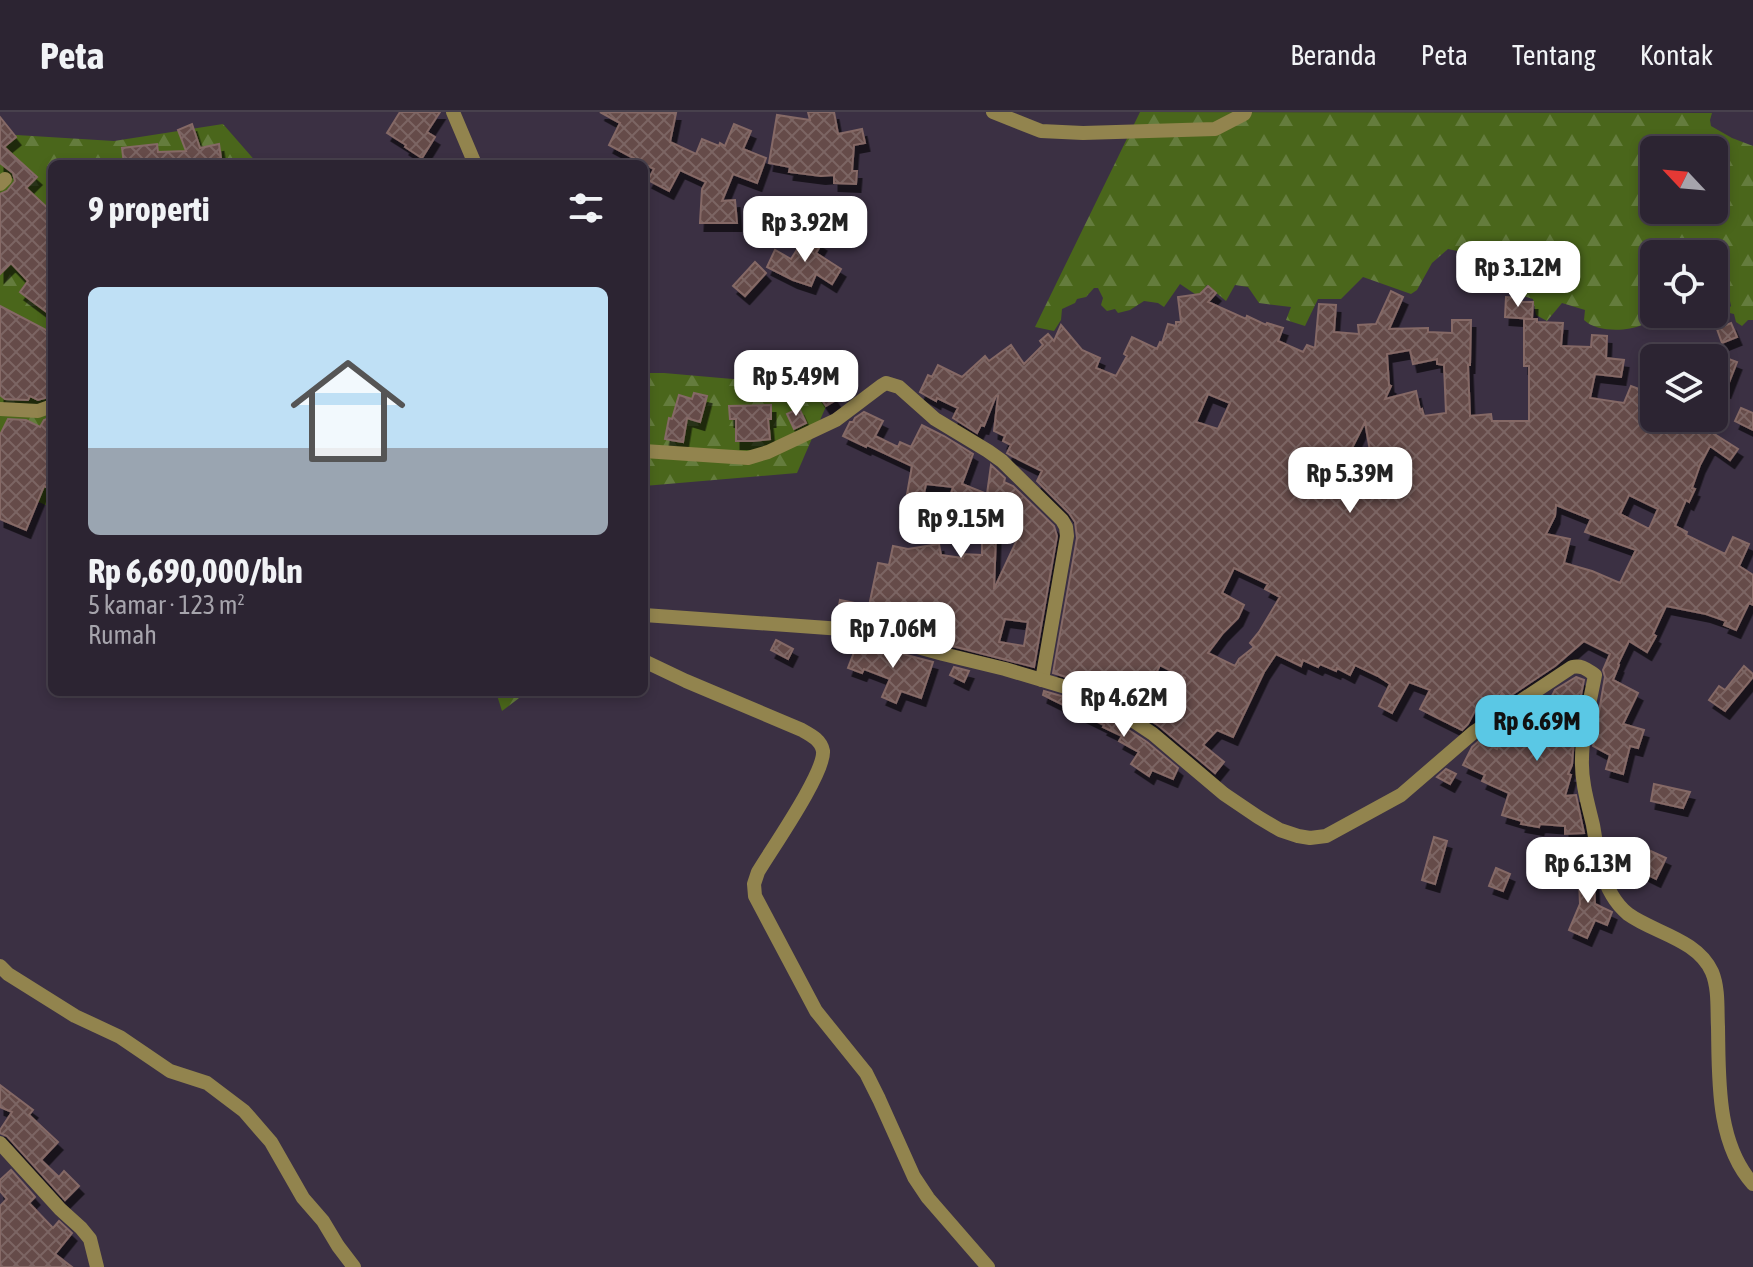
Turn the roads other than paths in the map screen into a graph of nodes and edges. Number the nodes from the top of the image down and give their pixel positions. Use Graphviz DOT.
graph roads {
  1 [pos="453,112"];
  2 [pos="993,112"];
  3 [pos="1245,112"];
  4 [pos="473,160"];
  5 [pos="48,407"];
  6 [pos="0,409"];
  7 [pos="648,451"];
  8 [pos="648,615"];
  9 [pos="648,663"];
  10 [pos="1042,680"];
  11 [pos="0,966"];
  12 [pos="0,1143"];
  13 [pos="1753,1184"];
  14 [pos="97,1267"];
  15 [pos="354,1267"];
  16 [pos="988,1267"];
  1 -- 4 [label="street"];
  2 -- 3 [label="street"];
  5 -- 6 [label="street"];
  7 -- 10 [label="street"];
  8 -- 10 [label="street"];
  9 -- 16 [label="street"];
  10 -- 13 [label="street"];
  11 -- 15 [label="street"];
  12 -- 14 [label="street"];
}
